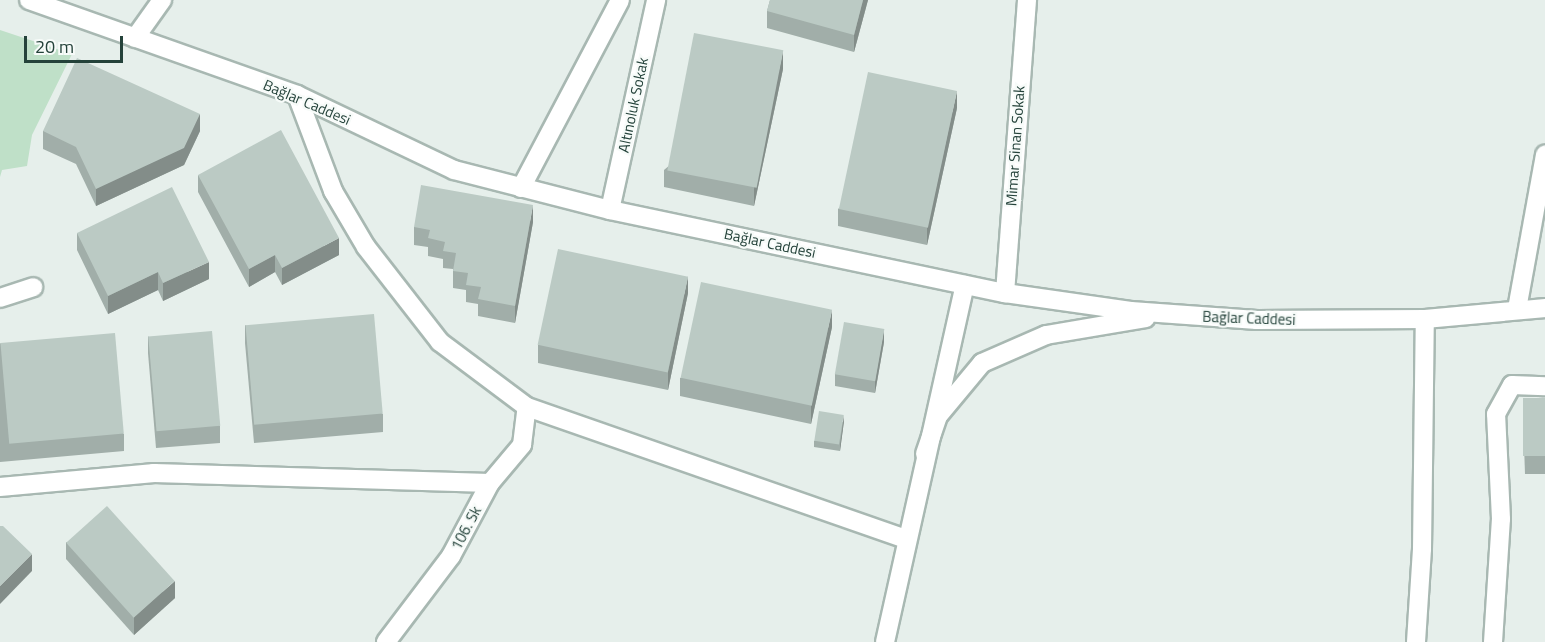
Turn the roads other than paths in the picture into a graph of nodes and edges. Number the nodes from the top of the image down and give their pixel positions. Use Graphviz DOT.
graph roads {
  1 [pos="29,0"];
  2 [pos="162,0"];
  3 [pos="620,0"];
  4 [pos="656,0"];
  5 [pos="1027,0"];
  6 [pos="135,38"];
  7 [pos="297,95"];
  8 [pos="1545,155"];
  9 [pos="521,188"];
  10 [pos="610,210"];
  11 [pos="965,285"];
  12 [pos="33,287"];
  13 [pos="1005,293"];
  14 [pos="0,298"];
  15 [pos="1545,308"];
  16 [pos="1517,309"];
  17 [pos="1168,313"];
  18 [pos="1425,319"];
  19 [pos="1545,386"];
  20 [pos="527,407"];
  21 [pos="925,454"];
  22 [pos="490,483"];
  23 [pos="0,487"];
  24 [pos="908,539"];
  25 [pos="386,642"];
  26 [pos="885,642"];
  27 [pos="1416,642"];
  28 [pos="1493,642"];
  1 -- 6 [label="street, Bağlar Caddesi"];
  2 -- 6 [label="street"];
  3 -- 9 [label="street"];
  4 -- 10 [label="street, Altınoluk Sokak"];
  5 -- 13 [label="street, Mimar Sinan Sokak"];
  6 -- 7 [label="street, Bağlar Caddesi"];
  7 -- 9 [label="street, Bağlar Caddesi"];
  7 -- 20 [label="street"];
  8 -- 16 [label="street"];
  9 -- 10 [label="street, Bağlar Caddesi"];
  10 -- 11 [label="street, Bağlar Caddesi"];
  11 -- 13 [label="street, Bağlar Caddesi"];
  11 -- 21 [label="street"];
  12 -- 14 [label="street"];
  13 -- 17 [label="street, Bağlar Caddesi"];
  15 -- 16 [label="street, Bağlar Caddesi"];
  16 -- 18 [label="street, Bağlar Caddesi"];
  17 -- 18 [label="street, Bağlar Caddesi"];
  17 -- 21 [label="street"];
  18 -- 27 [label="street"];
  19 -- 28 [label="street"];
  20 -- 22 [label="street, 106. Sk"];
  20 -- 24 [label="street"];
  21 -- 24 [label="street"];
  22 -- 23 [label="street"];
  22 -- 25 [label="street, 106. Sk"];
  24 -- 26 [label="street"];
}
